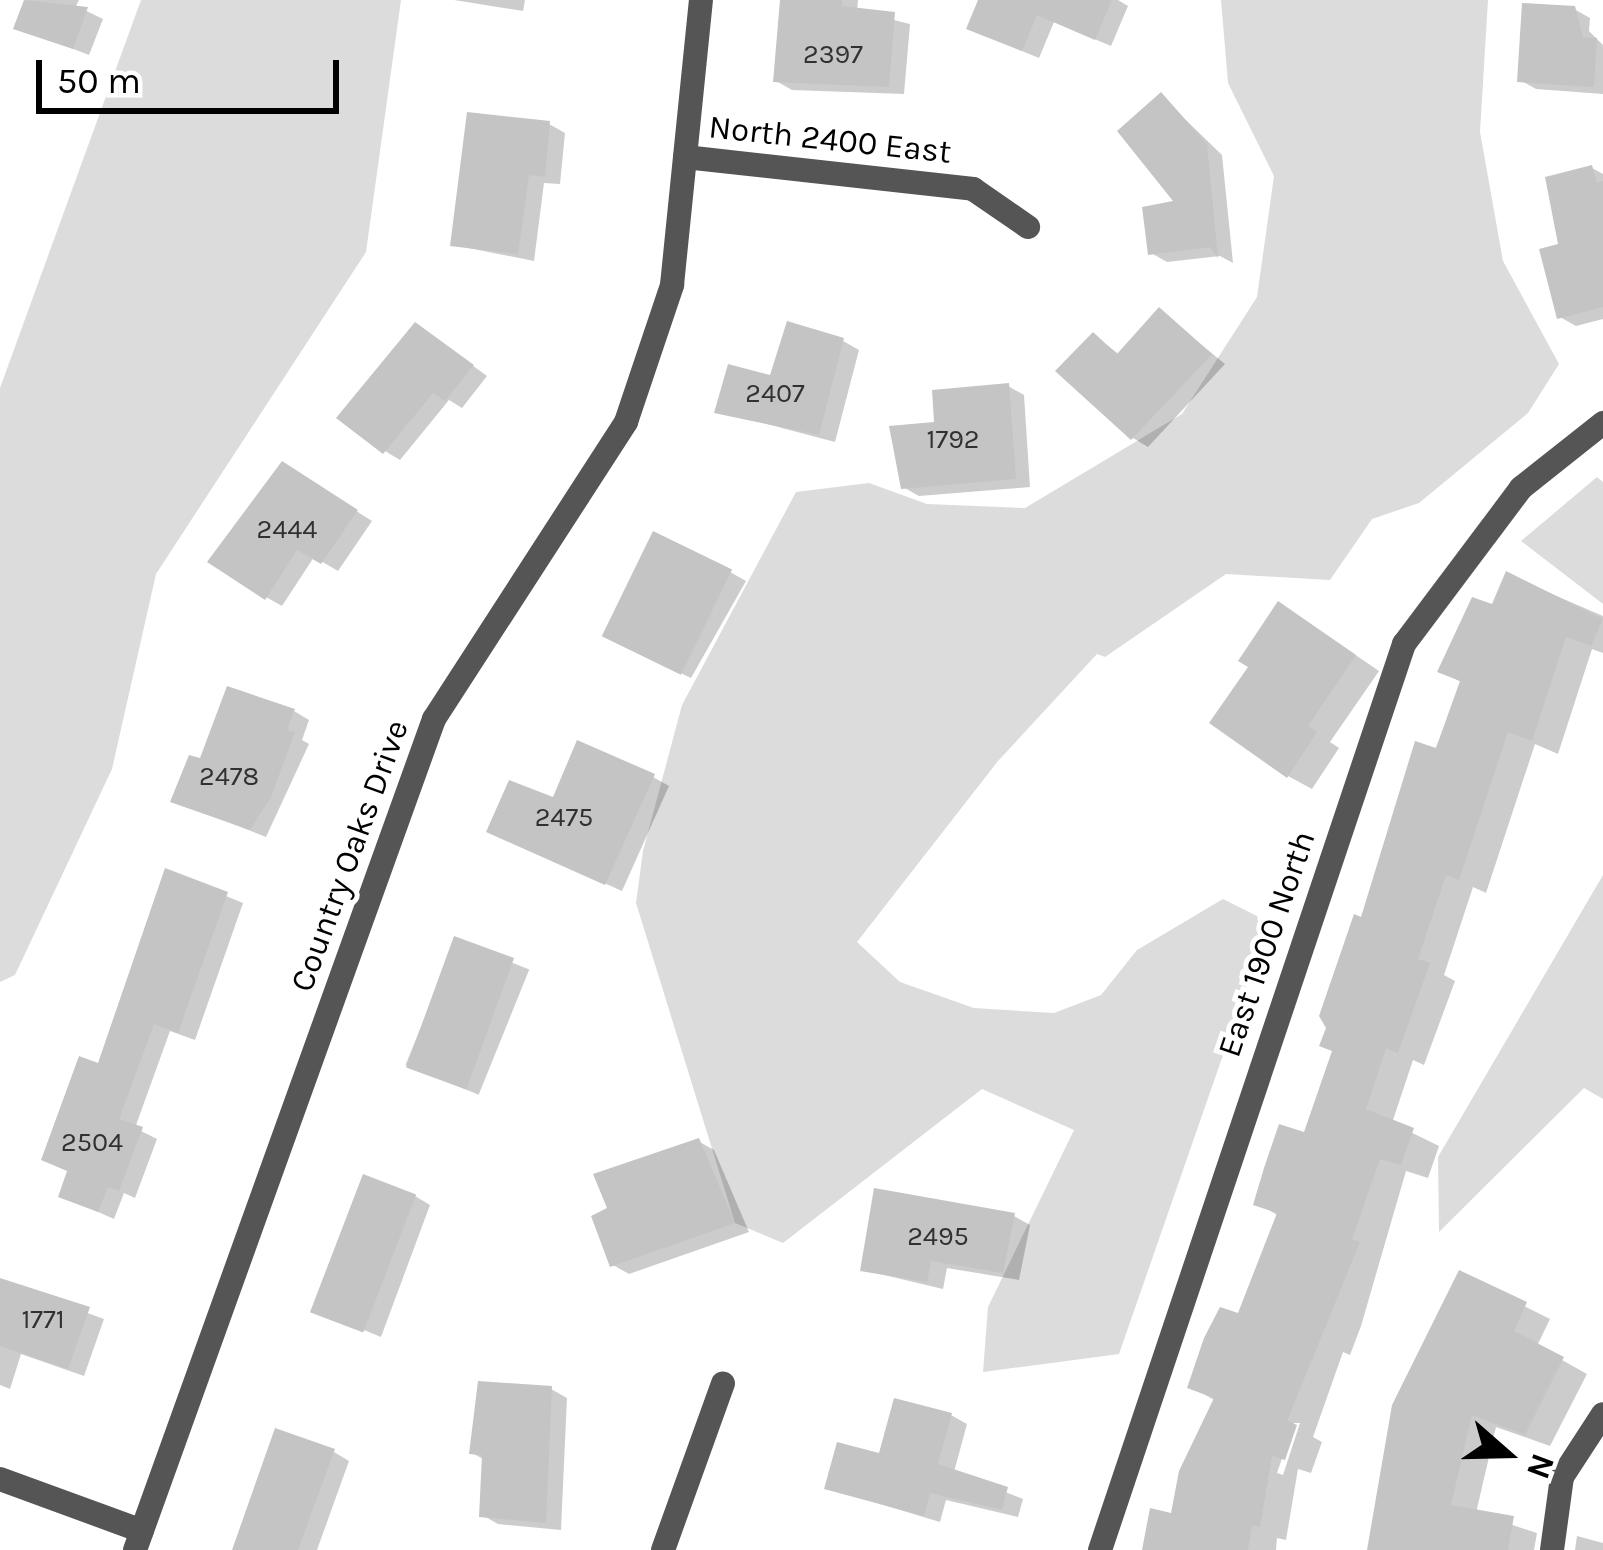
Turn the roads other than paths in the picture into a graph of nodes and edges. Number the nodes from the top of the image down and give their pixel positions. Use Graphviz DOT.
graph roads {
  1 [pos="701,0"];
  2 [pos="686,158"];
  3 [pos="1028,226"];
  4 [pos="1603,423"];
  5 [pos="723,1383"];
  6 [pos="1603,1414"];
  7 [pos="0,1479"];
  8 [pos="138,1540"];
  9 [pos="663,1550"];
  10 [pos="1100,1550"];
  11 [pos="1552,1550"];
  1 -- 2 [label="street, Country Oaks Drive"];
  2 -- 3 [label="street, North 2400 East"];
  2 -- 8 [label="street, Country Oaks Drive"];
  4 -- 10 [label="street, East 1900 North"];
  5 -- 9 [label="street"];
  6 -- 11 [label="street"];
  7 -- 8 [label="street"];
}
